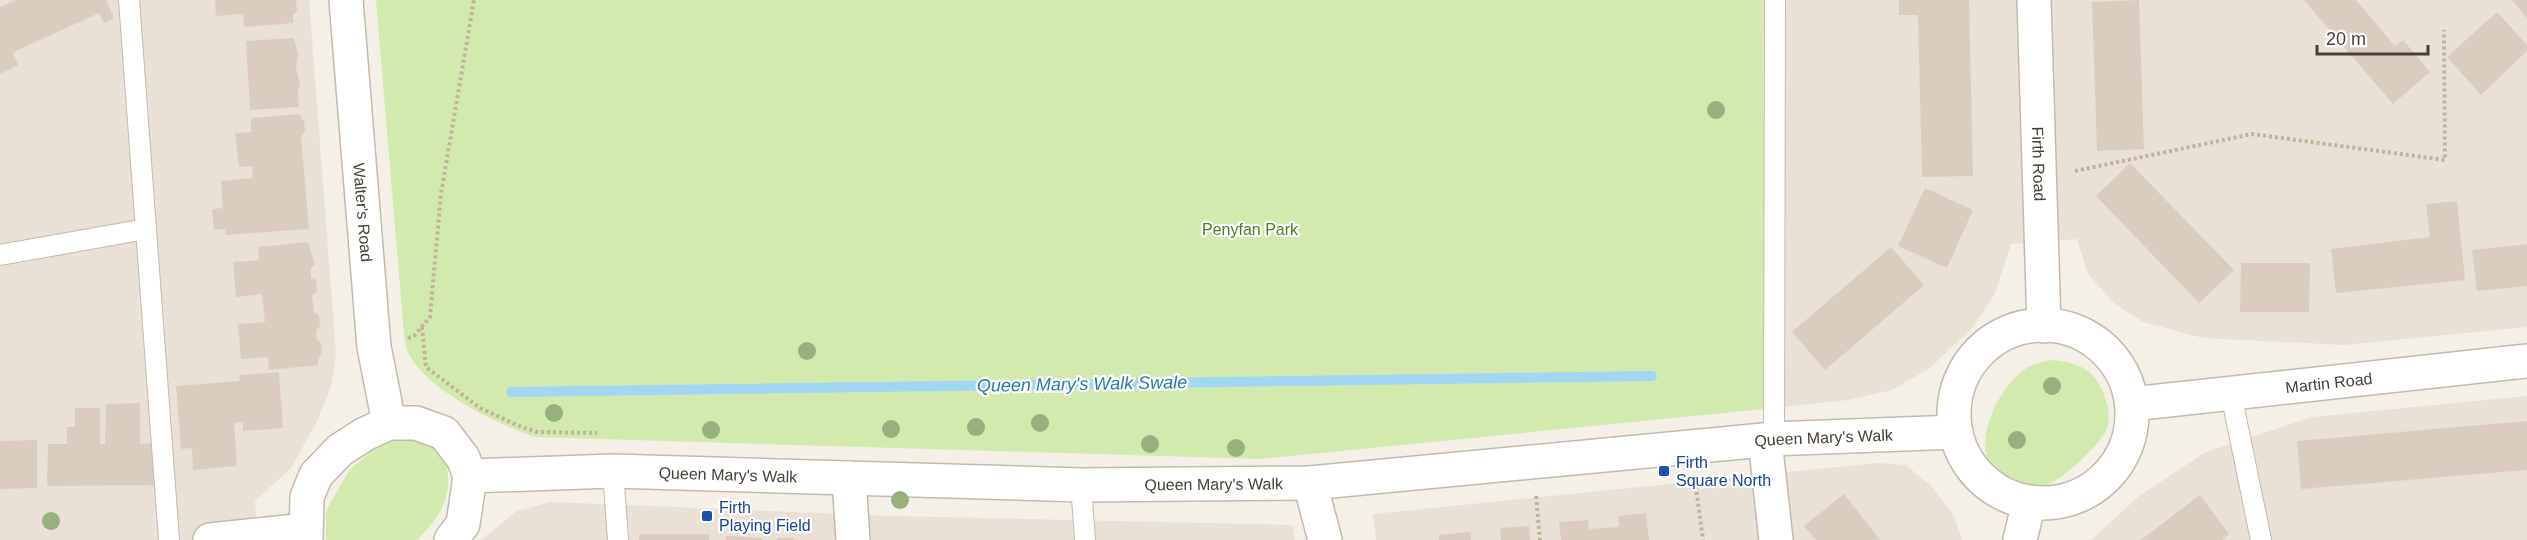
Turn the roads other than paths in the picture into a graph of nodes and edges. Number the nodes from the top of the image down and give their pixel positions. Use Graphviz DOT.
graph roads {
  1 [pos="129,0"];
  2 [pos="346,0"];
  3 [pos="1775,0"];
  4 [pos="2034,0"];
  5 [pos="146,229"];
  6 [pos="0,255"];
  7 [pos="2044,326"];
  8 [pos="2527,361"];
  9 [pos="2231,394"];
  10 [pos="2132,404"];
  11 [pos="388,423"];
  12 [pos="1956,432"];
  13 [pos="1770,440"];
  14 [pos="613,471"];
  15 [pos="470,476"];
  16 [pos="849,478"];
  17 [pos="1310,483"];
  18 [pos="1081,485"];
  19 [pos="2029,502"];
  20 [pos="305,535"];
  21 [pos="169,540"];
  22 [pos="210,540"];
  23 [pos="451,540"];
  24 [pos="618,540"];
  25 [pos="854,540"];
  26 [pos="1085,540"];
  27 [pos="1325,540"];
  28 [pos="1776,540"];
  29 [pos="2020,540"];
  30 [pos="2261,540"];
  1 -- 5 [label="lane"];
  2 -- 11 [label="street, Walter's Road"];
  3 -- 13 [label="lane"];
  4 -- 7 [label="street, Firth Road"];
  5 -- 6 [label="lane"];
  5 -- 21 [label="lane"];
  7 -- 10 [label="street"];
  7 -- 12 [label="street"];
  8 -- 9 [label="street, Martin Road"];
  9 -- 10 [label="street, Martin Road"];
  9 -- 30 [label="lane"];
  10 -- 19 [label="street"];
  11 -- 15 [label="street"];
  11 -- 20 [label="street"];
  12 -- 13 [label="street, Queen Mary's Walk"];
  12 -- 19 [label="street"];
  13 -- 17 [label="street, Queen Mary's Walk"];
  13 -- 28 [label="street"];
  14 -- 15 [label="street, Queen Mary's Walk"];
  14 -- 16 [label="street, Queen Mary's Walk"];
  14 -- 24 [label="lane"];
  15 -- 23 [label="street"];
  16 -- 18 [label="street, Queen Mary's Walk"];
  16 -- 25 [label="street"];
  17 -- 18 [label="street, Queen Mary's Walk"];
  17 -- 27 [label="street"];
  18 -- 26 [label="lane"];
  19 -- 29 [label="street"];
  20 -- 22 [label="street"];
}
